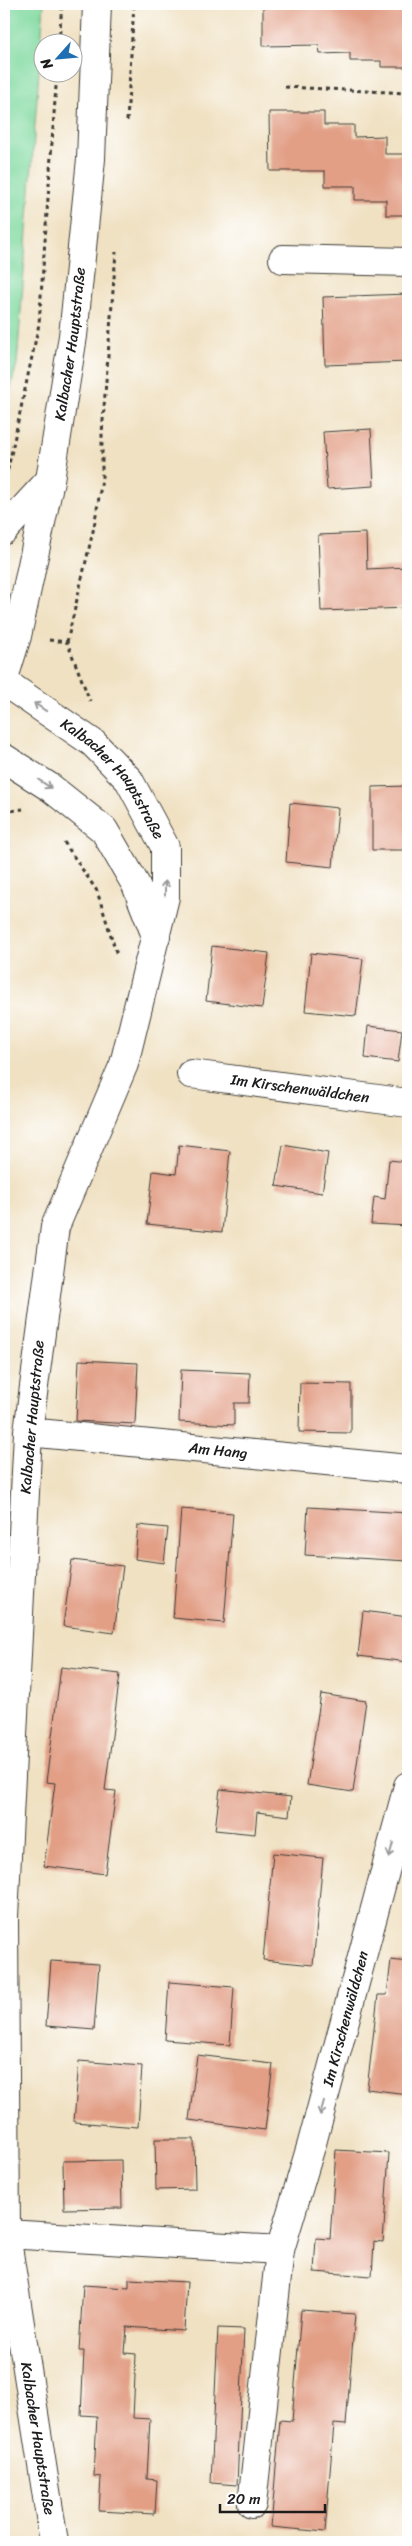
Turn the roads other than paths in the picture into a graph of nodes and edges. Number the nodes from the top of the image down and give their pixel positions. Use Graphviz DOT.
graph roads {
  1 [pos="97,4"];
  2 [pos="283,260"];
  3 [pos="408,262"];
  4 [pos="50,480"];
  5 [pos="4,530"];
  6 [pos="4,680"];
  7 [pos="4,758"];
  8 [pos="156,936"];
  9 [pos="191,1074"];
  10 [pos="408,1103"];
  11 [pos="28,1432"];
  12 [pos="408,1469"];
  13 [pos="408,1786"];
  14 [pos="4,1917"];
  15 [pos="6,2234"];
  16 [pos="280,2250"];
  17 [pos="9,2300"];
  18 [pos="252,2504"];
  19 [pos="54,2542"];
  1 -- 4 [label="street, Kalbacher Hauptstraße"];
  2 -- 3 [label="street"];
  4 -- 5 [label="street"];
  4 -- 6 [label="street, Kalbacher Hauptstraße"];
  8 -- 6 [label="street, Kalbacher Hauptstraße, one-way"];
  7 -- 8 [label="street, one-way"];
  8 -- 11 [label="street, Kalbacher Hauptstraße"];
  9 -- 10 [label="street, Im Kirschenwäldchen"];
  11 -- 12 [label="street, Am Hang"];
  11 -- 14 [label="street, Kalbacher Hauptstraße"];
  13 -- 16 [label="street, Im Kirschenwäldchen, one-way"];
  14 -- 15 [label="street, Kalbacher Hauptstraße"];
  15 -- 16 [label="street"];
  15 -- 17 [label="street, Kalbacher Hauptstraße"];
  16 -- 18 [label="street, Im Kirschenwäldchen"];
  17 -- 19 [label="street, Kalbacher Hauptstraße"];
}
